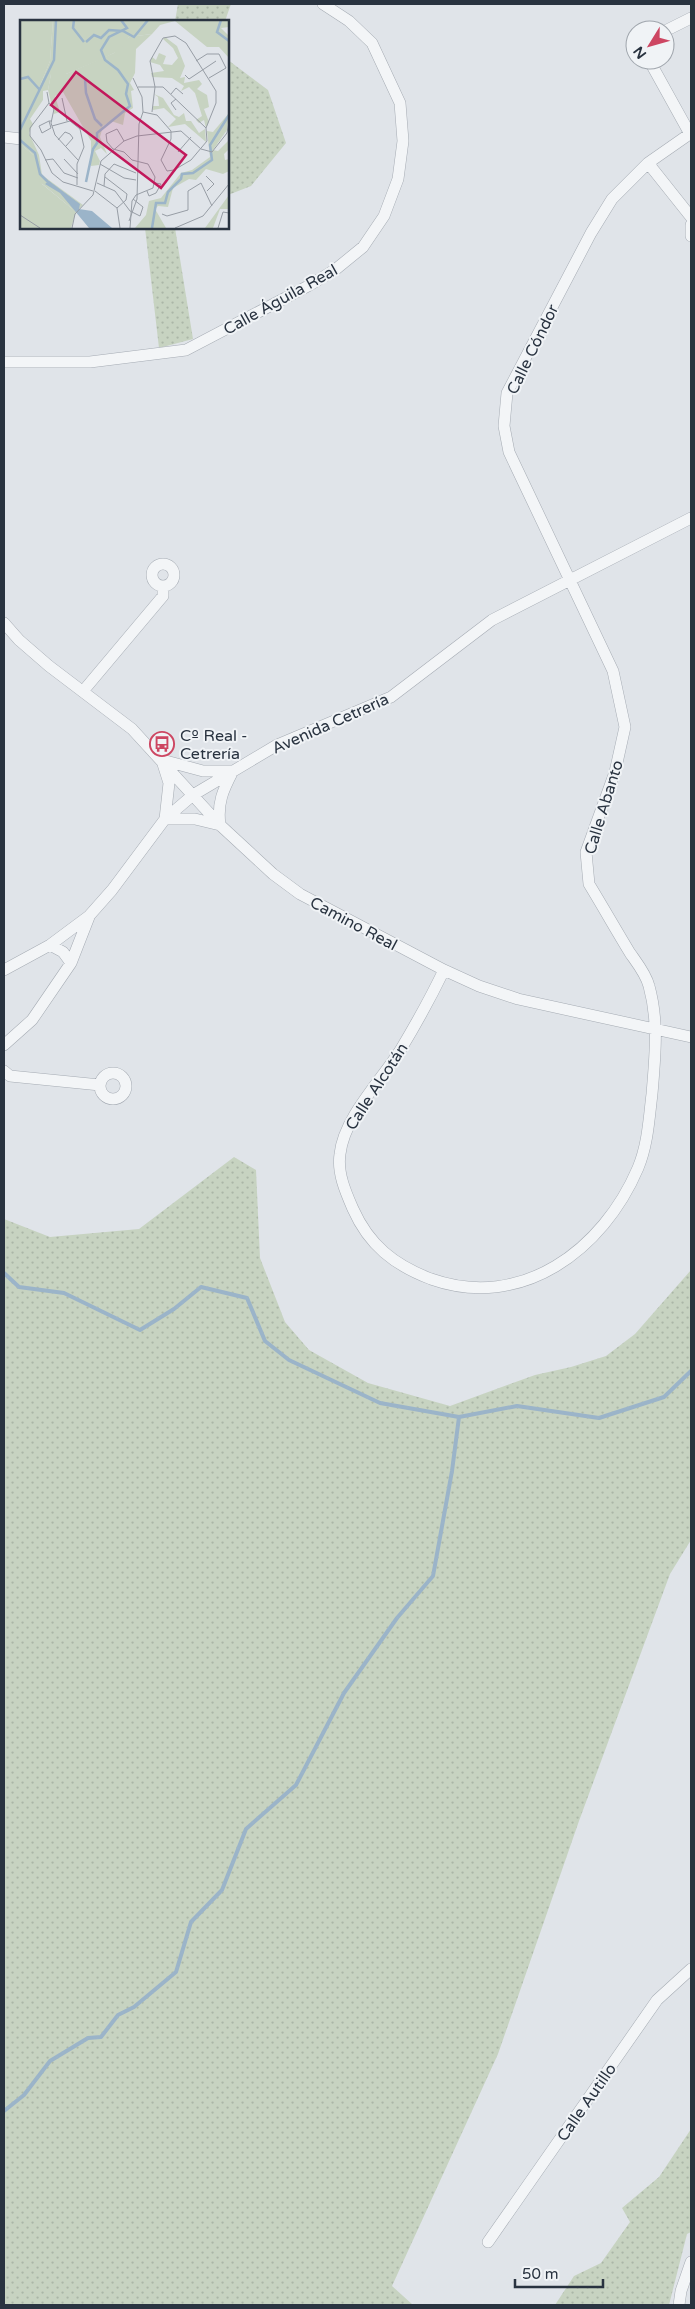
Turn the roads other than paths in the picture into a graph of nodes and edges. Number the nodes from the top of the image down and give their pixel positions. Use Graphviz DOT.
graph roads {
  1 [pos="323,4"];
  2 [pos="691,18"];
  3 [pos="675,26"];
  4 [pos="655,70"];
  5 [pos="691,133"];
  6 [pos="4,137"];
  7 [pos="20,138"];
  8 [pos="648,163"];
  9 [pos="691,217"];
  10 [pos="691,224"];
  11 [pos="691,236"];
  12 [pos="4,362"];
  13 [pos="691,518"];
  14 [pos="569,579"];
  15 [pos="163,586"];
  16 [pos="4,622"];
  17 [pos="84,690"];
  18 [pos="162,760"];
  19 [pos="233,771"];
  20 [pos="193,794"];
  21 [pos="165,819"];
  22 [pos="220,825"];
  23 [pos="89,916"];
  24 [pos="50,945"];
  25 [pos="71,963"];
  26 [pos="4,970"];
  27 [pos="444,970"];
  28 [pos="657,1030"];
  29 [pos="691,1037"];
  30 [pos="4,1045"];
  31 [pos="4,1071"];
  32 [pos="100,1085"];
  33 [pos="691,1969"];
  34 [pos="488,2242"];
  35 [pos="691,2262"];
  36 [pos="679,2305"];
  1 -- 12 [label="street, Calle Águila Real"];
  2 -- 3 [label="street"];
  4 -- 5 [label="street"];
  5 -- 8 [label="street, Calle Cóndor"];
  6 -- 7 [label="street"];
  8 -- 9 [label="street"];
  8 -- 14 [label="street, Calle Cóndor"];
  10 -- 11 [label="street"];
  13 -- 14 [label="street, Avenida Cetrería"];
  14 -- 19 [label="street, Avenida Cetrería"];
  14 -- 28 [label="street, Calle Abanto"];
  15 -- 17 [label="street"];
  16 -- 17 [label="street, Camino Real"];
  17 -- 18 [label="street, Camino Real"];
  18 -- 19 [label="street"];
  18 -- 20 [label="street, Camino Real"];
  18 -- 21 [label="street"];
  19 -- 20 [label="street, Avenida Cetrería"];
  19 -- 22 [label="street"];
  20 -- 21 [label="street, Avenida Cetrería"];
  20 -- 22 [label="street, Camino Real"];
  21 -- 22 [label="street"];
  21 -- 23 [label="street, Avenida Cetrería"];
  22 -- 27 [label="street, Camino Real"];
  23 -- 24 [label="street, Avenida Cetrería"];
  23 -- 25 [label="street"];
  24 -- 25 [label="street"];
  24 -- 26 [label="street, Avenida Cetrería"];
  25 -- 30 [label="street"];
  27 -- 28 [label="street, Camino Real"];
  27 -- 28 [label="street, Calle Alcotán"];
  28 -- 29 [label="street, Camino Real"];
  31 -- 32 [label="street"];
  33 -- 34 [label="street, Calle Autillo"];
  35 -- 36 [label="street"];
}
